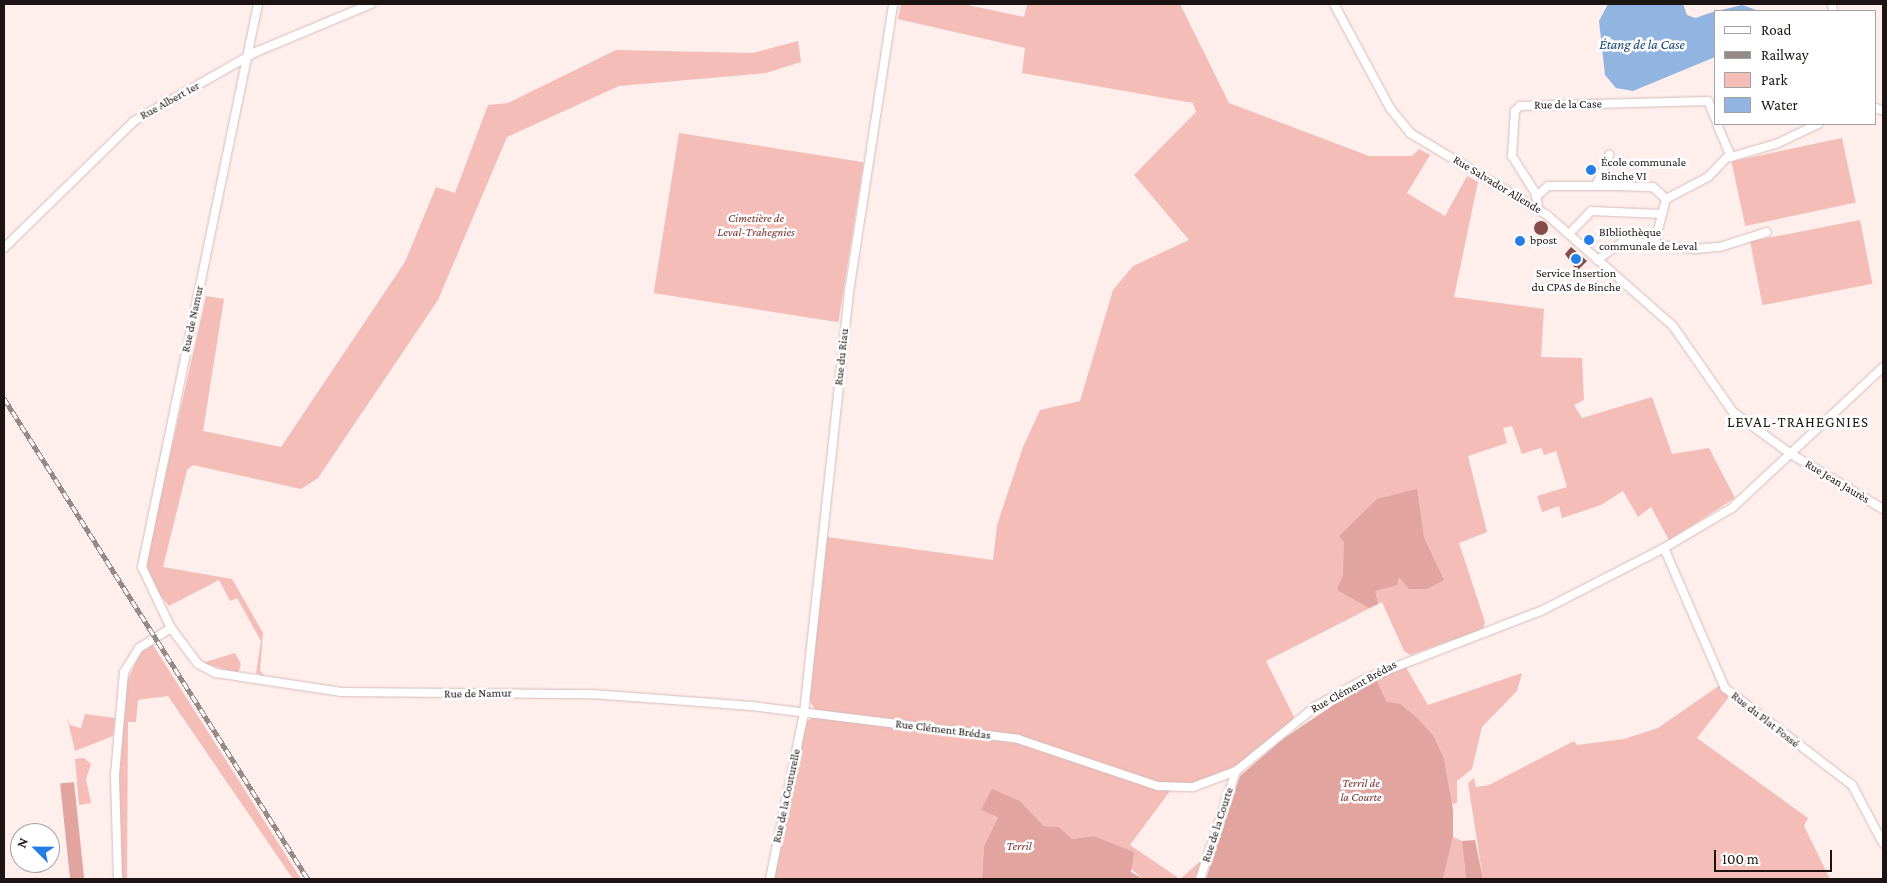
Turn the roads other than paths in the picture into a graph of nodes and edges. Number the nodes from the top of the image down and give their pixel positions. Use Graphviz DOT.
graph roads {
  1 [pos="258,4"];
  2 [pos="370,4"];
  3 [pos="893,4"];
  4 [pos="1334,4"];
  5 [pos="248,56"];
  6 [pos="1714,115"];
  7 [pos="1717,125"];
  8 [pos="1816,125"];
  9 [pos="1730,154"];
  10 [pos="1609,155"];
  11 [pos="1596,186"];
  12 [pos="1536,197"];
  13 [pos="1666,199"];
  14 [pos="1538,208"];
  15 [pos="1662,214"];
  16 [pos="1767,232"];
  17 [pos="1569,234"];
  18 [pos="1655,242"];
  19 [pos="4,248"];
  20 [pos="1597,260"];
  21 [pos="1883,367"];
  22 [pos="1791,454"];
  23 [pos="1883,509"];
  24 [pos="1664,548"];
  25 [pos="171,628"];
  26 [pos="804,713"];
  27 [pos="1236,771"];
  28 [pos="1883,842"];
  29 [pos="118,879"];
  30 [pos="770,879"];
  31 [pos="1200,879"];
  1 -- 5 [label="street, Rue de Namur"];
  2 -- 5 [label="street, Rue Albert 1er"];
  3 -- 26 [label="street, Rue du Riau"];
  4 -- 14 [label="street, Rue Salvador Allende"];
  5 -- 19 [label="street, Rue Albert 1er"];
  5 -- 25 [label="street, Rue de Namur"];
  6 -- 12 [label="street, Rue de la Case"];
  7 -- 9 [label="street"];
  8 -- 9 [label="street"];
  9 -- 13 [label="street"];
  10 -- 11 [label="street"];
  11 -- 12 [label="street"];
  11 -- 13 [label="street"];
  12 -- 14 [label="street, Rue de la Case"];
  13 -- 15 [label="street"];
  14 -- 17 [label="street, Rue Salvador Allende"];
  15 -- 17 [label="street"];
  15 -- 18 [label="street"];
  16 -- 18 [label="street"];
  17 -- 20 [label="street, Rue Salvador Allende"];
  18 -- 20 [label="street"];
  20 -- 22 [label="street, Rue Salvador Allende"];
  21 -- 22 [label="street, Rue Clément Brédas"];
  22 -- 23 [label="street, Rue Jean Jaurès"];
  22 -- 24 [label="street, Rue Clément Brédas"];
  24 -- 27 [label="street, Rue Clément Brédas"];
  24 -- 28 [label="street, Rue du Plat Fossé"];
  25 -- 26 [label="street, Rue de Namur"];
  25 -- 29 [label="street"];
  26 -- 27 [label="street, Rue Clément Brédas"];
  26 -- 30 [label="street, Rue de la Couturelle"];
  27 -- 31 [label="street, Rue de la Courte"];
}
